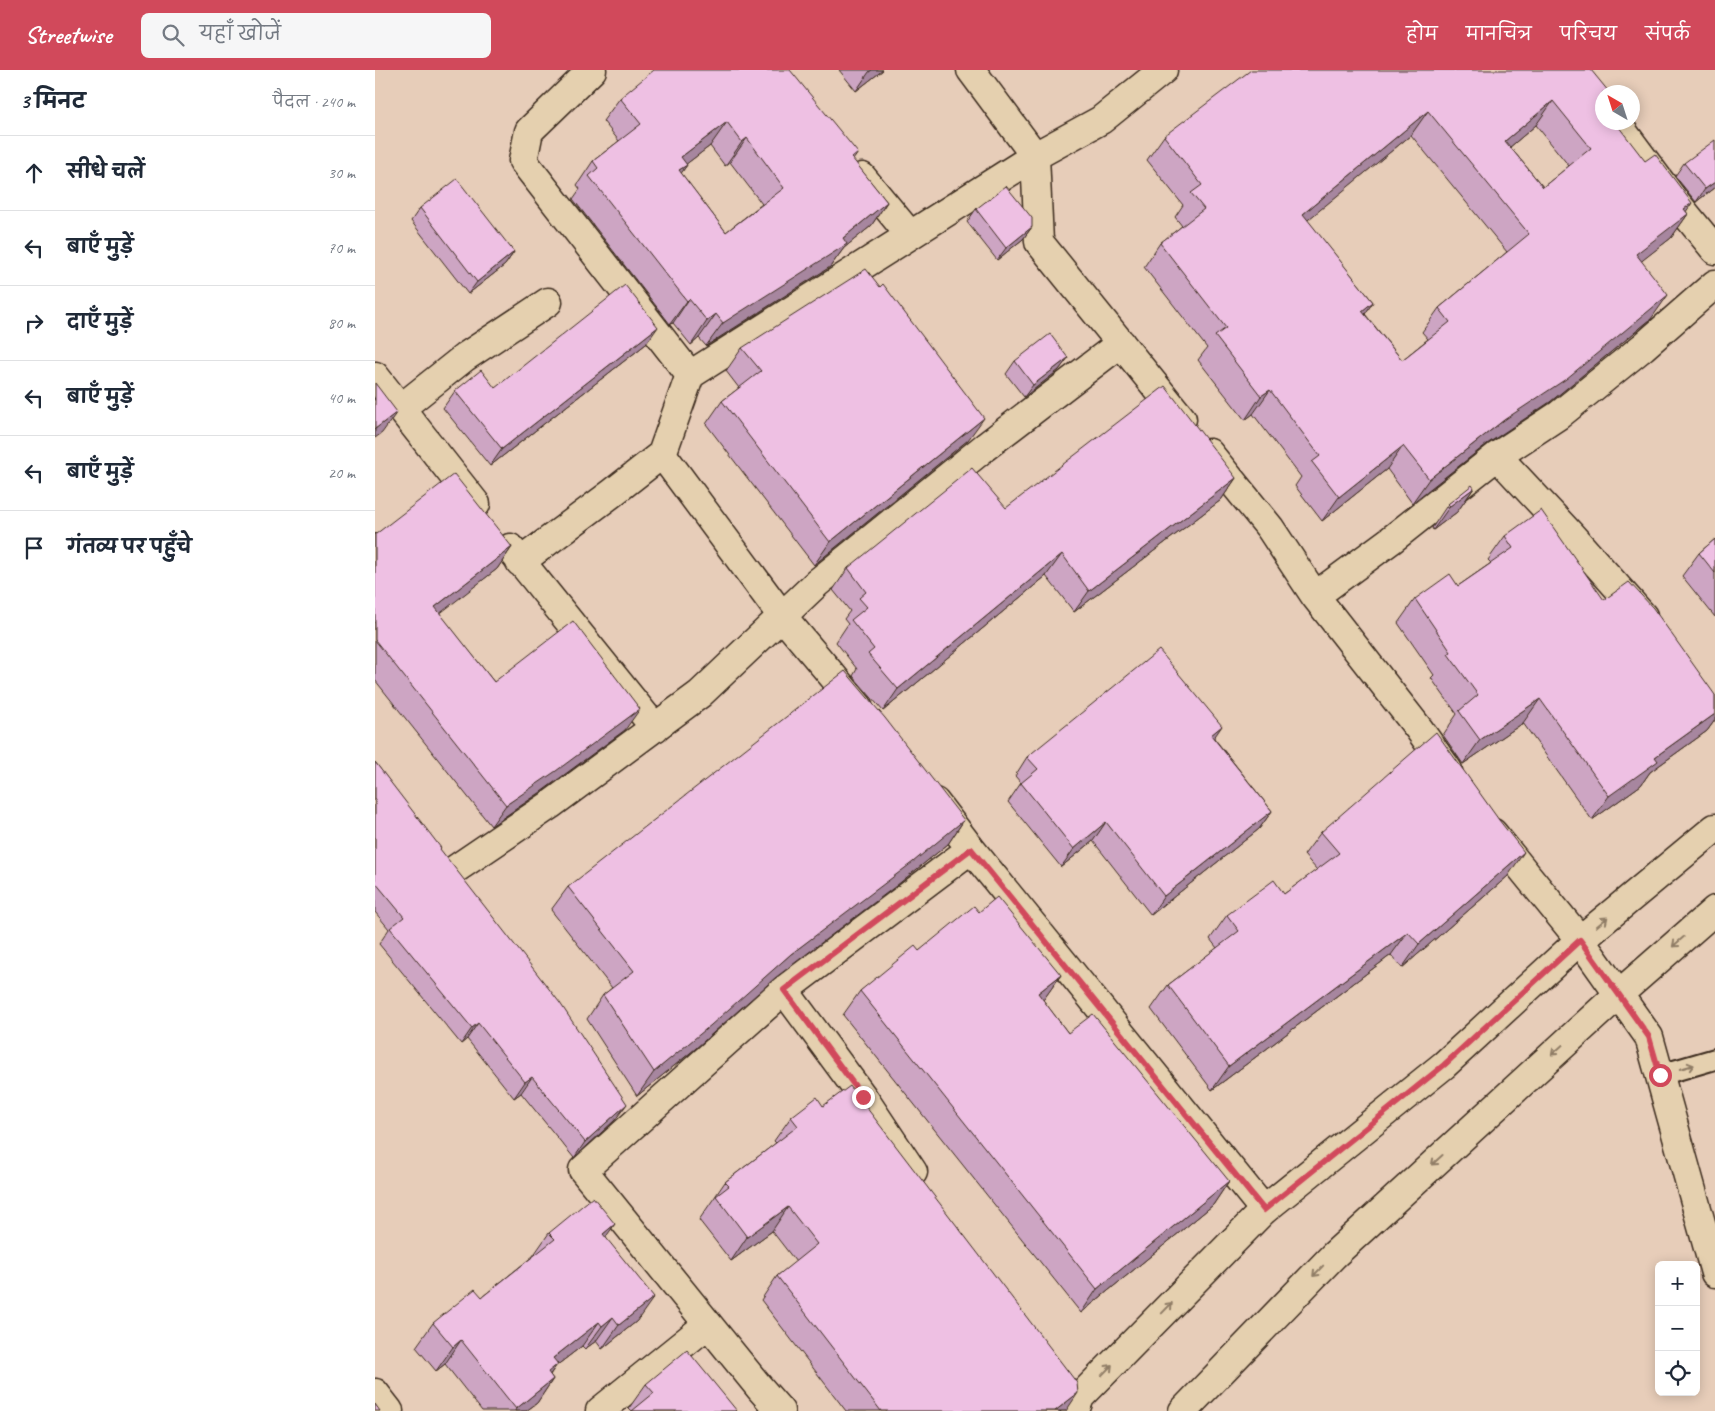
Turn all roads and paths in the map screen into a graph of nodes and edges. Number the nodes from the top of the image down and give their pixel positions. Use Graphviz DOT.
graph roads {
  1 [pos="592,70"];
  2 [pos="971,70"];
  3 [pos="1163,70"];
  4 [pos="1621,130"];
  5 [pos="1035,156"];
  6 [pos="848,160"];
  7 [pos="910,235"];
  8 [pos="1715,250"];
  9 [pos="1715,284"];
  10 [pos="548,302"];
  11 [pos="1121,343"];
  12 [pos="690,374"];
  13 [pos="375,376"];
  14 [pos="401,408"];
  15 [pos="662,454"];
  16 [pos="1497,456"];
  17 [pos="521,562"];
  18 [pos="1315,596"];
  19 [pos="782,616"];
  20 [pos="1659,635"];
  21 [pos="871,722"];
  22 [pos="655,728"];
  23 [pos="920,782"];
  24 [pos="1460,786"];
  25 [pos="1477,810"];
  26 [pos="1715,828"];
  27 [pos="971,849"];
  28 [pos="472,893"];
  29 [pos="1715,910"];
  30 [pos="1580,940"];
  31 [pos="784,990"];
  32 [pos="1619,994"];
  33 [pos="1715,1059"];
  34 [pos="1660,1075"];
  35 [pos="620,1099"];
  36 [pos="635,1123"];
  37 [pos="927,1194"];
  38 [pos="1264,1210"];
  39 [pos="1713,1256"];
  40 [pos="708,1324"];
  41 [pos="375,1393"];
  42 [pos="1082,1406"];
  43 [pos="389,1411"];
  44 [pos="600,1411"];
  45 [pos="780,1411"];
  46 [pos="1183,1411"];
  1 -- 12 [label="street"];
  2 -- 5 [label="street"];
  3 -- 5 [label="street"];
  4 -- 8 [label="street"];
  5 -- 7 [label="street"];
  5 -- 11 [label="street"];
  6 -- 7 [label="street"];
  7 -- 12 [label="street"];
  9 -- 16 [label="street"];
  10 -- 14 [label="street"];
  11 -- 18 [label="street"];
  11 -- 19 [label="street"];
  12 -- 15 [label="street"];
  13 -- 14 [label="street"];
  14 -- 17 [label="street"];
  15 -- 17 [label="street"];
  15 -- 19 [label="street"];
  16 -- 18 [label="street"];
  16 -- 20 [label="street"];
  17 -- 22 [label="street"];
  18 -- 24 [label="street"];
  19 -- 21 [label="street"];
  19 -- 22 [label="street"];
  22 -- 28 [label="street"];
  23 -- 27 [label="street"];
  25 -- 30 [label="street"];
  30 -- 26 [label="street, one-way"];
  27 -- 31 [label="street"];
  27 -- 38 [label="street"];
  29 -- 32 [label="street, one-way"];
  30 -- 32 [label="street"];
  30 -- 38 [label="street"];
  31 -- 36 [label="street"];
  31 -- 37 [label="street"];
  32 -- 34 [label="street"];
  32 -- 46 [label="street, one-way"];
  34 -- 33 [label="lane, one-way"];
  34 -- 39 [label="street"];
  35 -- 36 [label="street"];
  36 -- 40 [label="street"];
  42 -- 38 [label="street, one-way"];
  40 -- 44 [label="street"];
  40 -- 45 [label="street"];
  41 -- 43 [label="street"];
}
